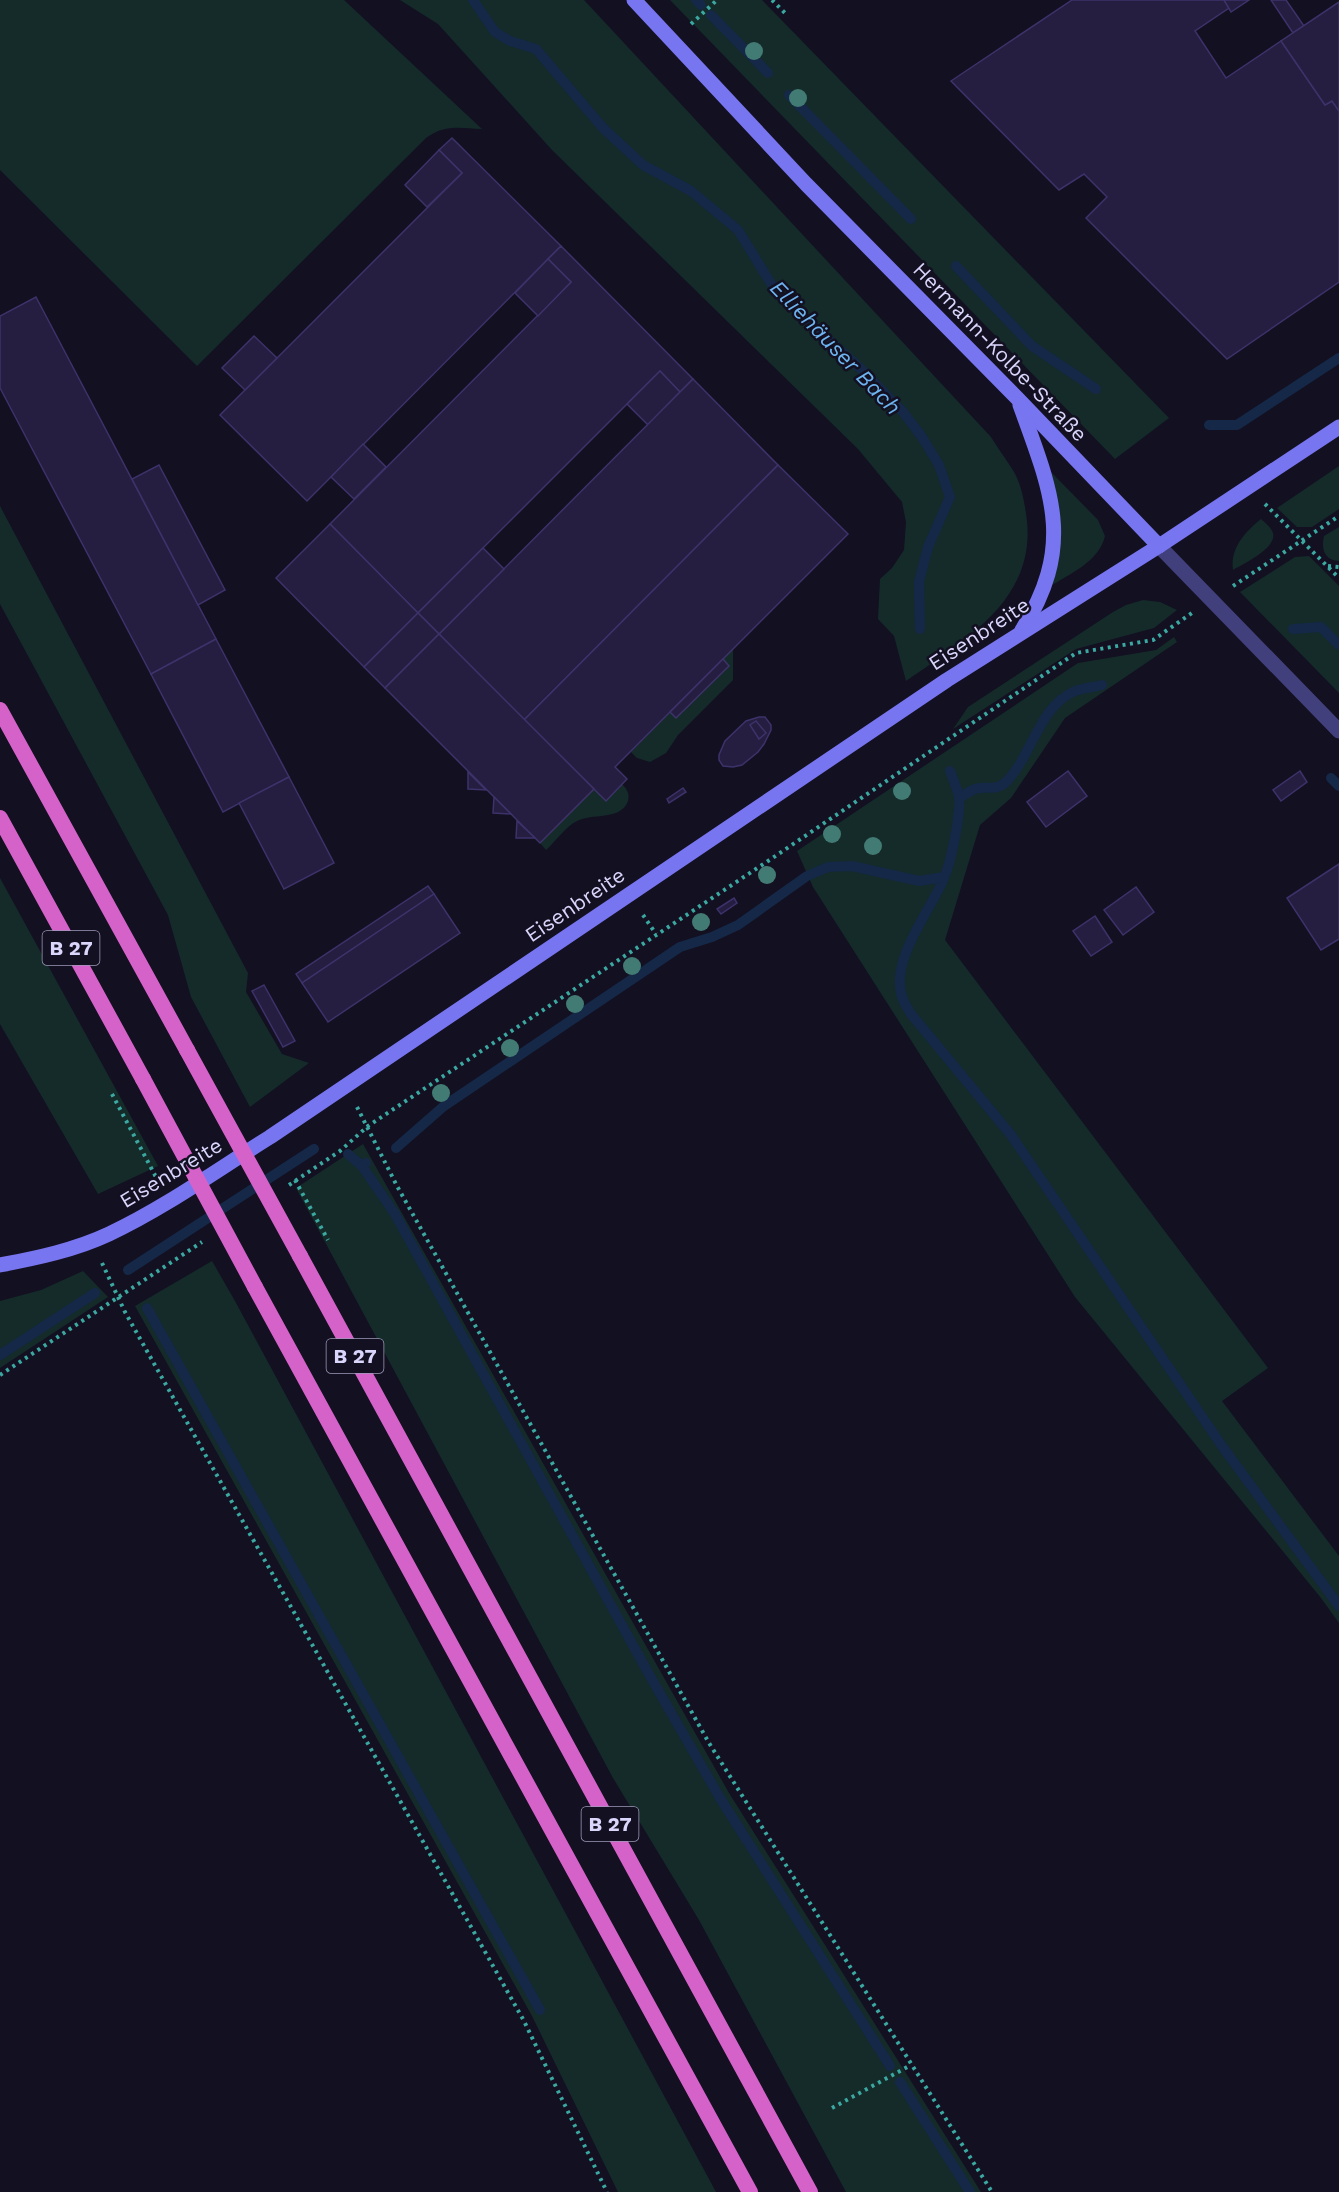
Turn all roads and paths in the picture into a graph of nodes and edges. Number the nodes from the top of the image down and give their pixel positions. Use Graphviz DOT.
graph roads {
  1 [pos="634,0"];
  2 [pos="717,0"];
  3 [pos="772,0"];
  4 [pos="786,15"];
  5 [pos="673,42"];
  6 [pos="1018,399"];
  7 [pos="1339,427"];
  8 [pos="1249,487"];
  9 [pos="1339,516"];
  10 [pos="1302,541"];
  11 [pos="1159,546"];
  12 [pos="1327,566"];
  13 [pos="1339,567"];
  14 [pos="1339,578"];
  15 [pos="1211,600"];
  16 [pos="1020,633"];
  17 [pos="0,710"];
  18 [pos="1339,731"];
  19 [pos="0,818"];
  20 [pos="112,1094"];
  21 [pos="368,1126"];
  22 [pos="296,1180"];
  23 [pos="286,1187"];
  24 [pos="169,1201"];
  25 [pos="207,1239"];
  26 [pos="328,1240"];
  27 [pos="91,1241"];
  28 [pos="0,1265"];
  29 [pos="118,1298"];
  30 [pos="0,1375"];
  31 [pos="911,2065"];
  32 [pos="832,2108"];
  33 [pos="607,2192"];
  34 [pos="750,2192"];
  35 [pos="810,2192"];
  36 [pos="992,2192"];
  1 -- 5 [label="main road, Hermann-Kolbe-Straße"];
  2 -- 5 [label="path"];
  3 -- 4 [label="path"];
  5 -- 6 [label="main road, Hermann-Kolbe-Straße"];
  6 -- 11 [label="main road, Hermann-Kolbe-Straße"];
  6 -- 16 [label="main road"];
  7 -- 8 [label="main road, Eisenbreite"];
  8 -- 10 [label="path"];
  8 -- 11 [label="main road, Eisenbreite"];
  9 -- 10 [label="path"];
  10 -- 12 [label="path"];
  10 -- 15 [label="path"];
  11 -- 15 [label="street, Hermann-Kolbe-Straße"];
  11 -- 16 [label="main road, Eisenbreite"];
  12 -- 13 [label="path"];
  12 -- 14 [label="path"];
  15 -- 18 [label="street, Hermann-Kolbe-Straße"];
  15 -- 21 [label="path"];
  16 -- 24 [label="main road, Eisenbreite"];
  17 -- 35 [label="highway, B 27, bridge"];
  19 -- 34 [label="highway, B 27, bridge"];
  20 -- 24 [label="path"];
  21 -- 22 [label="path"];
  21 -- 31 [label="path"];
  22 -- 23 [label="path"];
  22 -- 26 [label="path"];
  24 -- 27 [label="main road, Eisenbreite"];
  25 -- 29 [label="path"];
  27 -- 28 [label="main road, Eisenbreite"];
  27 -- 29 [label="path"];
  29 -- 30 [label="path"];
  29 -- 33 [label="path"];
  31 -- 32 [label="path"];
  31 -- 36 [label="path"];
}
